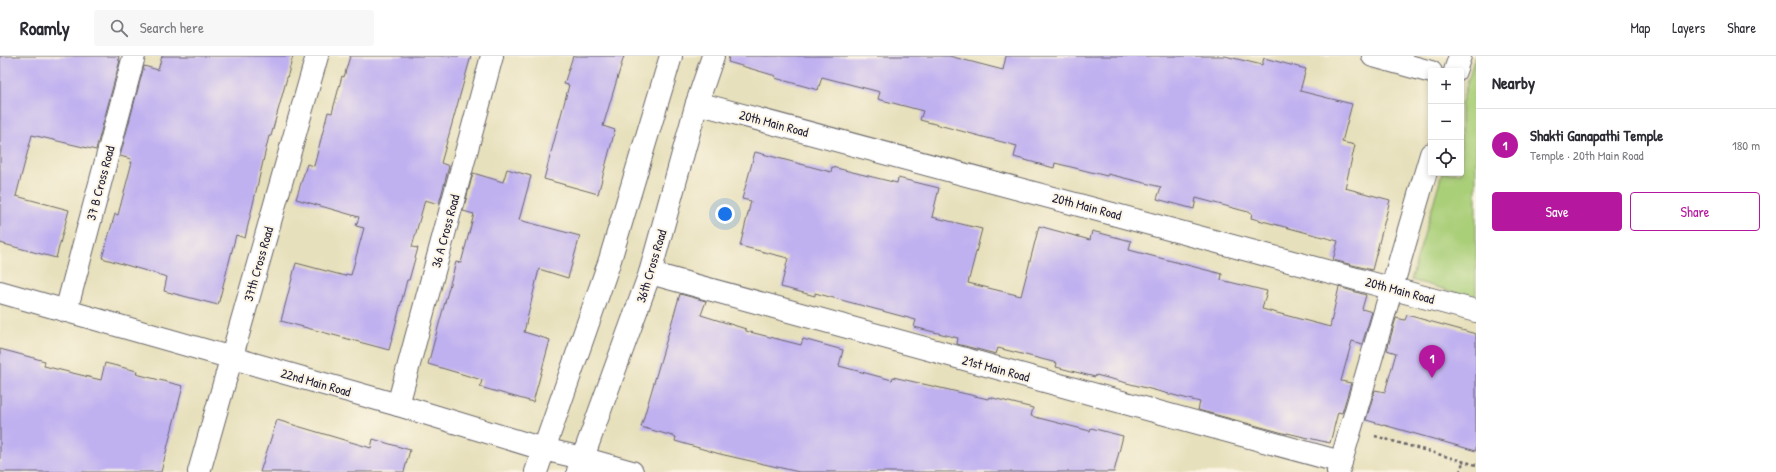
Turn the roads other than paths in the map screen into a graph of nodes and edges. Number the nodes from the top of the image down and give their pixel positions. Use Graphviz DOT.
graph roads {
  1 [pos="134,56"];
  2 [pos="317,56"];
  3 [pos="492,56"];
  4 [pos="671,56"];
  5 [pos="712,56"];
  6 [pos="1373,56"];
  7 [pos="1460,56"];
  8 [pos="1456,68"];
  9 [pos="1428,71"];
  10 [pos="697,103"];
  11 [pos="1428,164"];
  12 [pos="650,274"];
  13 [pos="1392,288"];
  14 [pos="0,292"];
  15 [pos="66,311"];
  16 [pos="1476,311"];
  17 [pos="232,358"];
  18 [pos="398,405"];
  19 [pos="543,449"];
  20 [pos="580,465"];
  21 [pos="1340,467"];
  22 [pos="199,472"];
  23 [pos="536,472"];
  24 [pos="632,472"];
  1 -- 15 [label="street, 37 B Cross Road"];
  2 -- 17 [label="street, 37th Cross Road"];
  3 -- 18 [label="street, 36 A Cross Road"];
  4 -- 19 [label="street"];
  5 -- 10 [label="street, 36th Cross Road"];
  6 -- 9 [label="street"];
  7 -- 8 [label="street"];
  10 -- 12 [label="street, 36th Cross Road"];
  10 -- 13 [label="street, 20th Main Road"];
  11 -- 13 [label="street"];
  12 -- 20 [label="street, 36th Cross Road"];
  12 -- 21 [label="street, 21st Main Road"];
  13 -- 16 [label="street, 20th Main Road"];
  13 -- 21 [label="street"];
  14 -- 15 [label="street, 22nd Main Road"];
  15 -- 17 [label="street, 22nd Main Road"];
  17 -- 18 [label="street, 22nd Main Road"];
  17 -- 22 [label="street, 37th Cross Road"];
  18 -- 19 [label="street, 22nd Main Road"];
  19 -- 20 [label="street, 22nd Main Road"];
  19 -- 23 [label="street"];
  20 -- 24 [label="street, 22nd Main Road"];
}
